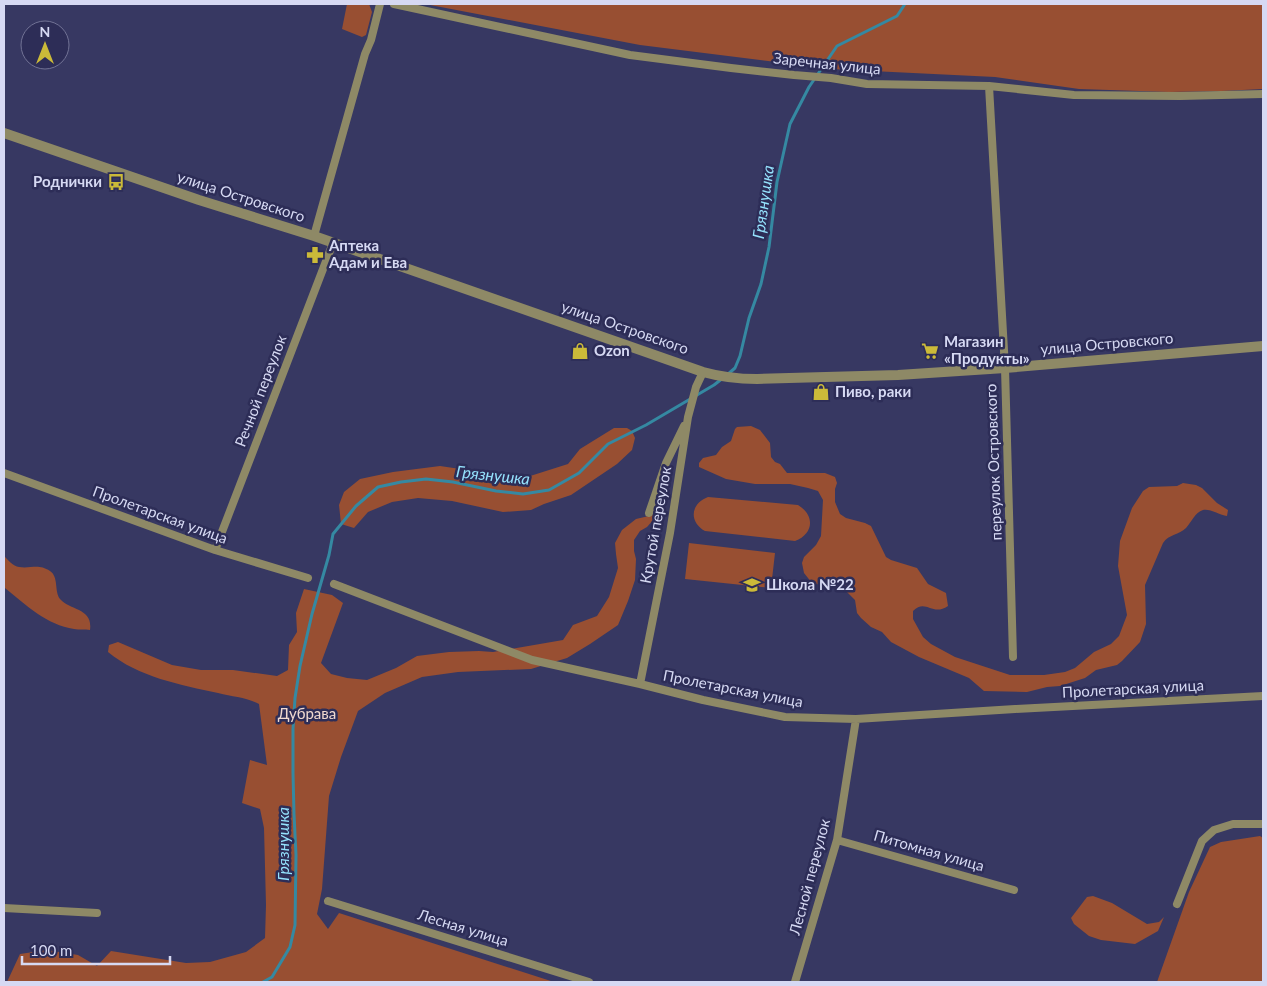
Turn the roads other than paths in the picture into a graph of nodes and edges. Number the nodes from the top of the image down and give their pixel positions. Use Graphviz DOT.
graph roads {
  1 [pos="380,4"];
  2 [pos="394,4"];
  3 [pos="989,86"];
  4 [pos="1263,94"];
  5 [pos="4,133"];
  6 [pos="314,236"];
  7 [pos="334,243"];
  8 [pos="1263,346"];
  9 [pos="1005,368"];
  10 [pos="707,373"];
  11 [pos="688,417"];
  12 [pos="4,473"];
  13 [pos="649,513"];
  14 [pos="215,550"];
  15 [pos="308,578"];
  16 [pos="334,584"];
  17 [pos="1013,657"];
  18 [pos="640,684"];
  19 [pos="1263,696"];
  20 [pos="856,719"];
  21 [pos="1263,824"];
  22 [pos="837,840"];
  23 [pos="1014,890"];
  24 [pos="328,901"];
  25 [pos="1177,904"];
  26 [pos="4,908"];
  27 [pos="97,913"];
  28 [pos="589,982"];
  29 [pos="795,982"];
  1 -- 6 [label="street"];
  2 -- 3 [label="street, Заречная улица"];
  3 -- 4 [label="street, Заречная улица"];
  3 -- 9 [label="street, переулок Островского"];
  5 -- 6 [label="street, улица Островского"];
  6 -- 7 [label="street, улица Островского"];
  7 -- 10 [label="street, улица Островского"];
  7 -- 14 [label="street, Речной переулок"];
  8 -- 9 [label="street, улица Островского"];
  9 -- 10 [label="street, улица Островского"];
  9 -- 17 [label="street, переулок Островского"];
  10 -- 11 [label="street, Крутой переулок"];
  11 -- 13 [label="street"];
  11 -- 18 [label="street, Крутой переулок"];
  12 -- 14 [label="street, Пролетарская улица"];
  14 -- 15 [label="street, Пролетарская улица"];
  16 -- 18 [label="street, Пролетарская улица"];
  18 -- 20 [label="street, Пролетарская улица"];
  19 -- 20 [label="street, Пролетарская улица"];
  20 -- 22 [label="street, Лесной переулок"];
  21 -- 25 [label="street"];
  22 -- 23 [label="street, Питомная улица"];
  22 -- 29 [label="street, Лесной переулок"];
  24 -- 28 [label="street, Лесная улица"];
  26 -- 27 [label="street"];
}
